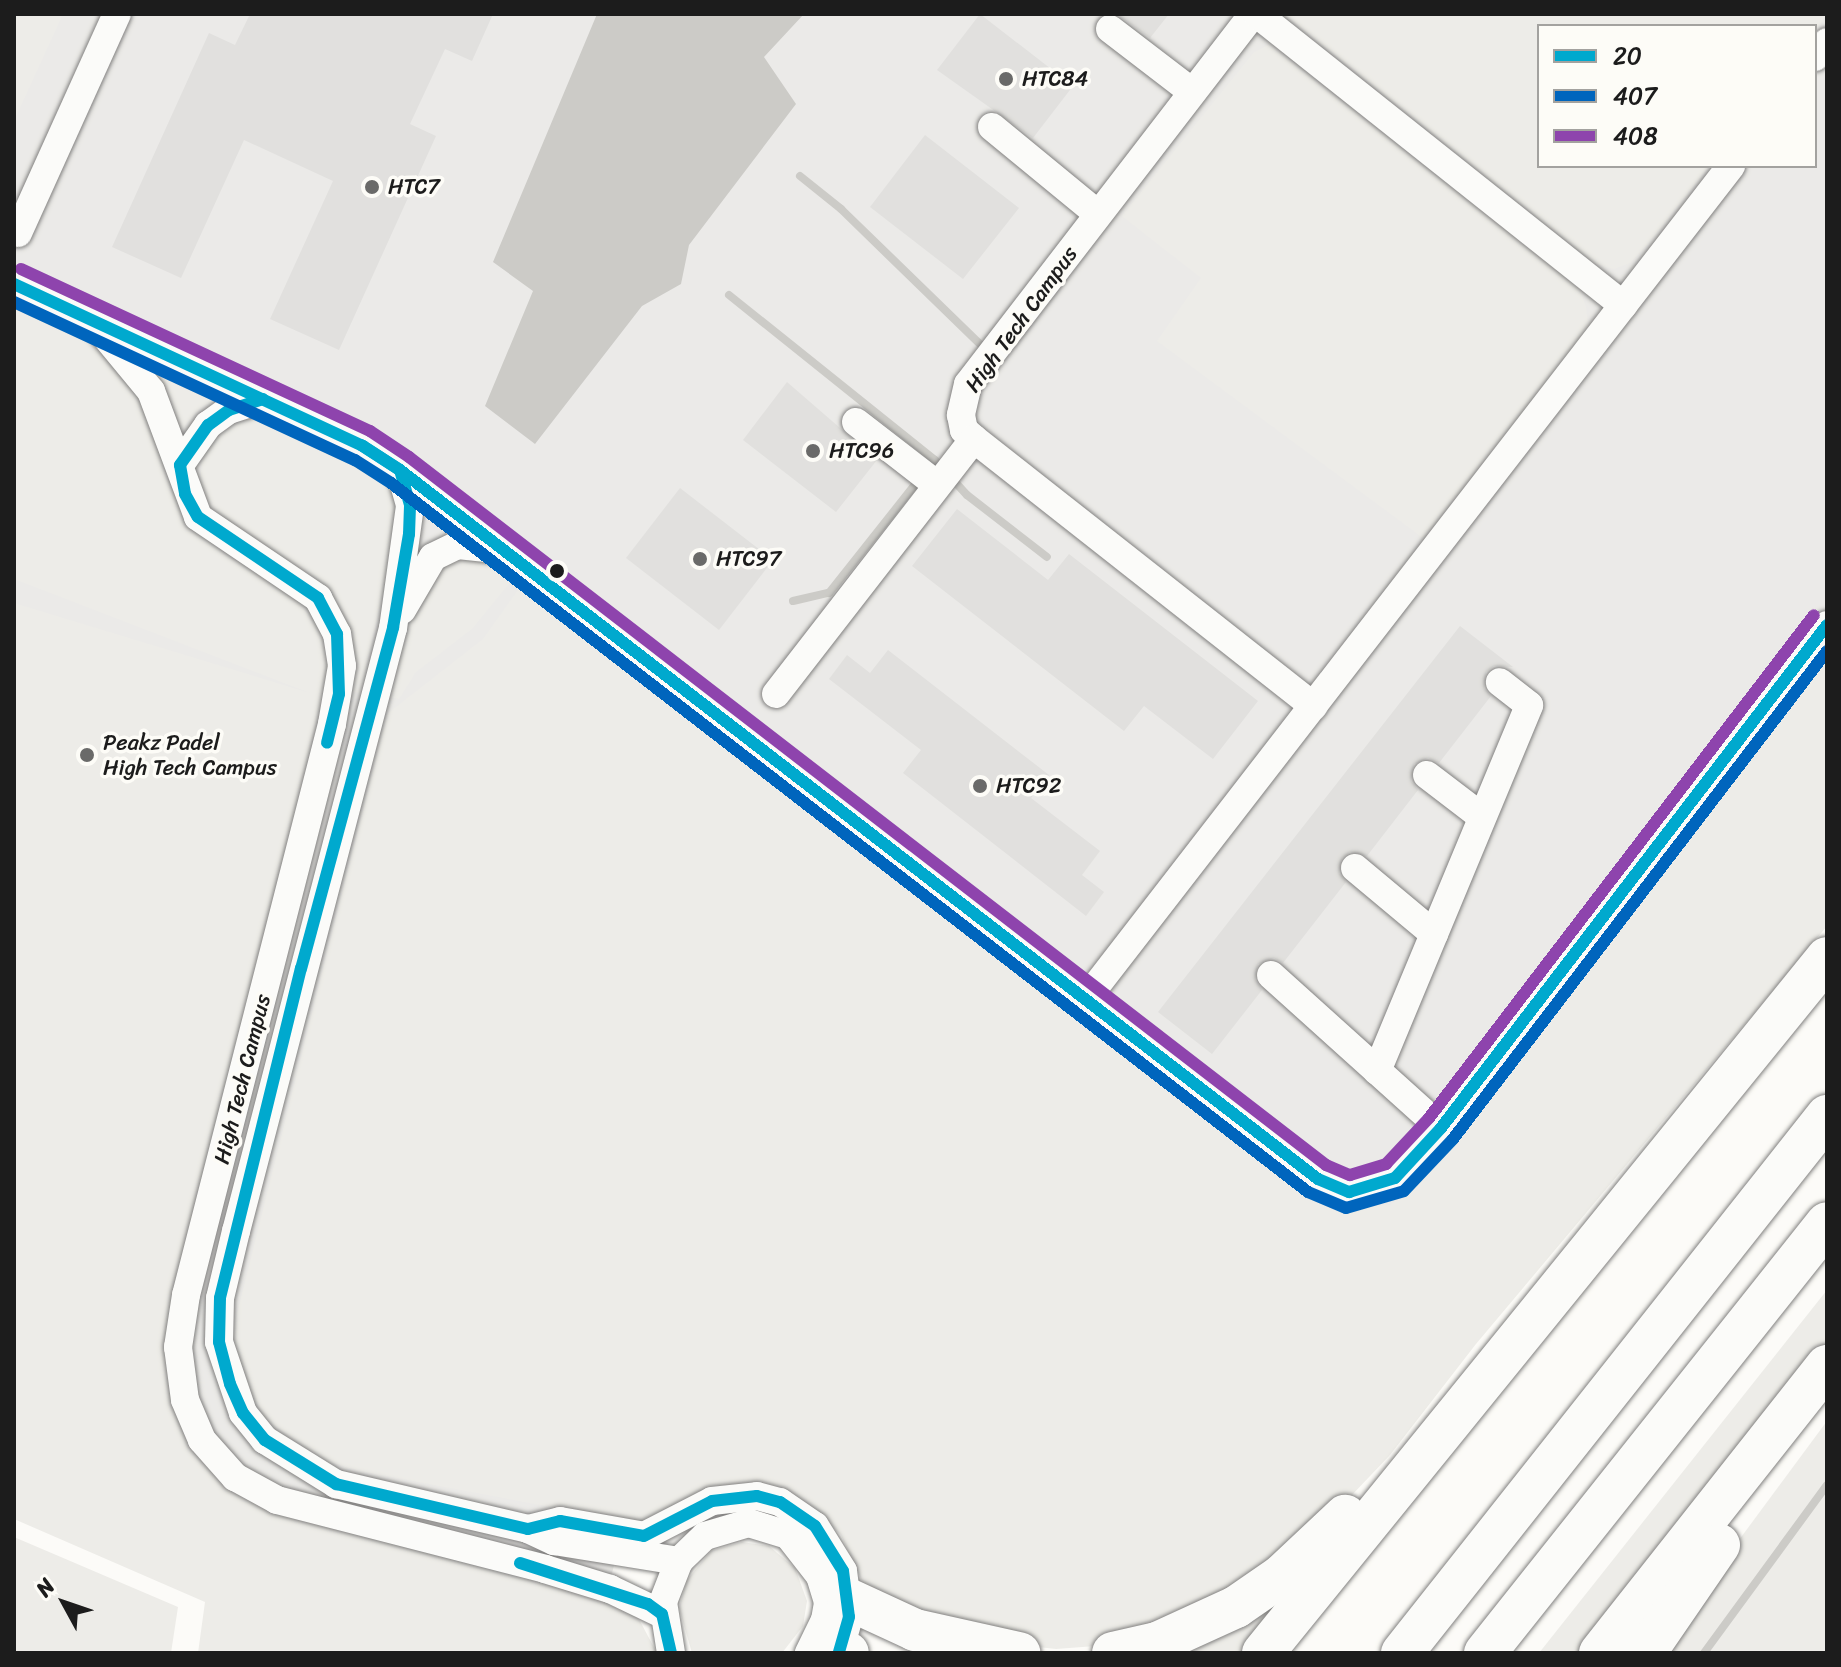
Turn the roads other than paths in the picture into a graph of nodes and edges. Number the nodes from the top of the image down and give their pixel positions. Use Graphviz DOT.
graph roads {
  1 [pos="117,14"];
  2 [pos="1255,14"];
  3 [pos="1110,29"];
  4 [pos="1192,92"];
  5 [pos="992,127"];
  6 [pos="1729,168"];
  7 [pos="1098,214"];
  8 [pos="18,233"];
  9 [pos="14,284"];
  10 [pos="1623,305"];
  11 [pos="91,320"];
  12 [pos="263,399"];
  13 [pos="856,422"];
  14 [pos="974,439"];
  15 [pos="180,465"];
  16 [pos="400,470"];
  17 [pos="936,484"];
  18 [pos="503,550"];
  19 [pos="1827,625"];
  20 [pos="393,628"];
  21 [pos="1500,682"];
  22 [pos="776,694"];
  23 [pos="1313,706"];
  24 [pos="1427,775"];
  25 [pos="1482,817"];
  26 [pos="1355,868"];
  27 [pos="1434,934"];
  28 [pos="1827,958"];
  29 [pos="1271,975"];
  30 [pos="1086,999"];
  31 [pos="1377,1071"];
  32 [pos="1827,1116"];
  33 [pos="1441,1128"];
  34 [pos="1827,1223"];
  35 [pos="1506,1350"];
  36 [pos="1827,1368"];
  37 [pos="528,1529"];
  38 [pos="679,1561"];
  39 [pos="837,1594"];
  40 [pos="662,1614"];
  41 [pos="671,1653"];
  42 [pos="834,1653"];
  43 [pos="1019,1653"];
  44 [pos="1113,1653"];
  45 [pos="1263,1653"];
  46 [pos="1402,1653"];
  47 [pos="1485,1653"];
  48 [pos="1600,1653"];
  49 [pos="1645,1653"];
  1 -- 8 [label="street"];
  2 -- 4 [label="street, High Tech Campus"];
  2 -- 10 [label="street, High Tech Campus"];
  3 -- 4 [label="street"];
  4 -- 7 [label="street, High Tech Campus"];
  5 -- 7 [label="street"];
  6 -- 10 [label="street"];
  7 -- 14 [label="street, High Tech Campus"];
  9 -- 11 [label="street, High Tech Campus"];
  10 -- 23 [label="street"];
  11 -- 12 [label="street, High Tech Campus"];
  11 -- 15 [label="street, High Tech Campus"];
  12 -- 15 [label="street"];
  12 -- 16 [label="street, High Tech Campus"];
  13 -- 17 [label="street"];
  14 -- 17 [label="street"];
  14 -- 23 [label="street"];
  15 -- 40 [label="street, High Tech Campus"];
  16 -- 18 [label="street, High Tech Campus"];
  16 -- 20 [label="street, High Tech Campus"];
  17 -- 22 [label="street"];
  18 -- 20 [label="street"];
  18 -- 30 [label="street, High Tech Campus"];
  19 -- 33 [label="street, High Tech Campus"];
  20 -- 37 [label="street, High Tech Campus"];
  21 -- 25 [label="street"];
  23 -- 30 [label="street"];
  24 -- 25 [label="street"];
  25 -- 27 [label="street"];
  26 -- 27 [label="street"];
  27 -- 31 [label="street"];
  28 -- 35 [label="highway"];
  29 -- 31 [label="street"];
  30 -- 33 [label="street, High Tech Campus"];
  31 -- 33 [label="street"];
  32 -- 46 [label="highway"];
  34 -- 47 [label="highway"];
  35 -- 44 [label="highway"];
  35 -- 45 [label="highway"];
  36 -- 48 [label="highway"];
  36 -- 49 [label="highway"];
  37 -- 38 [label="street, High Tech Campus"];
  37 -- 39 [label="street, High Tech Campus"];
  38 -- 39 [label="street"];
  38 -- 40 [label="street"];
  39 -- 42 [label="street"];
  39 -- 43 [label="highway"];
  40 -- 41 [label="street"];
}
